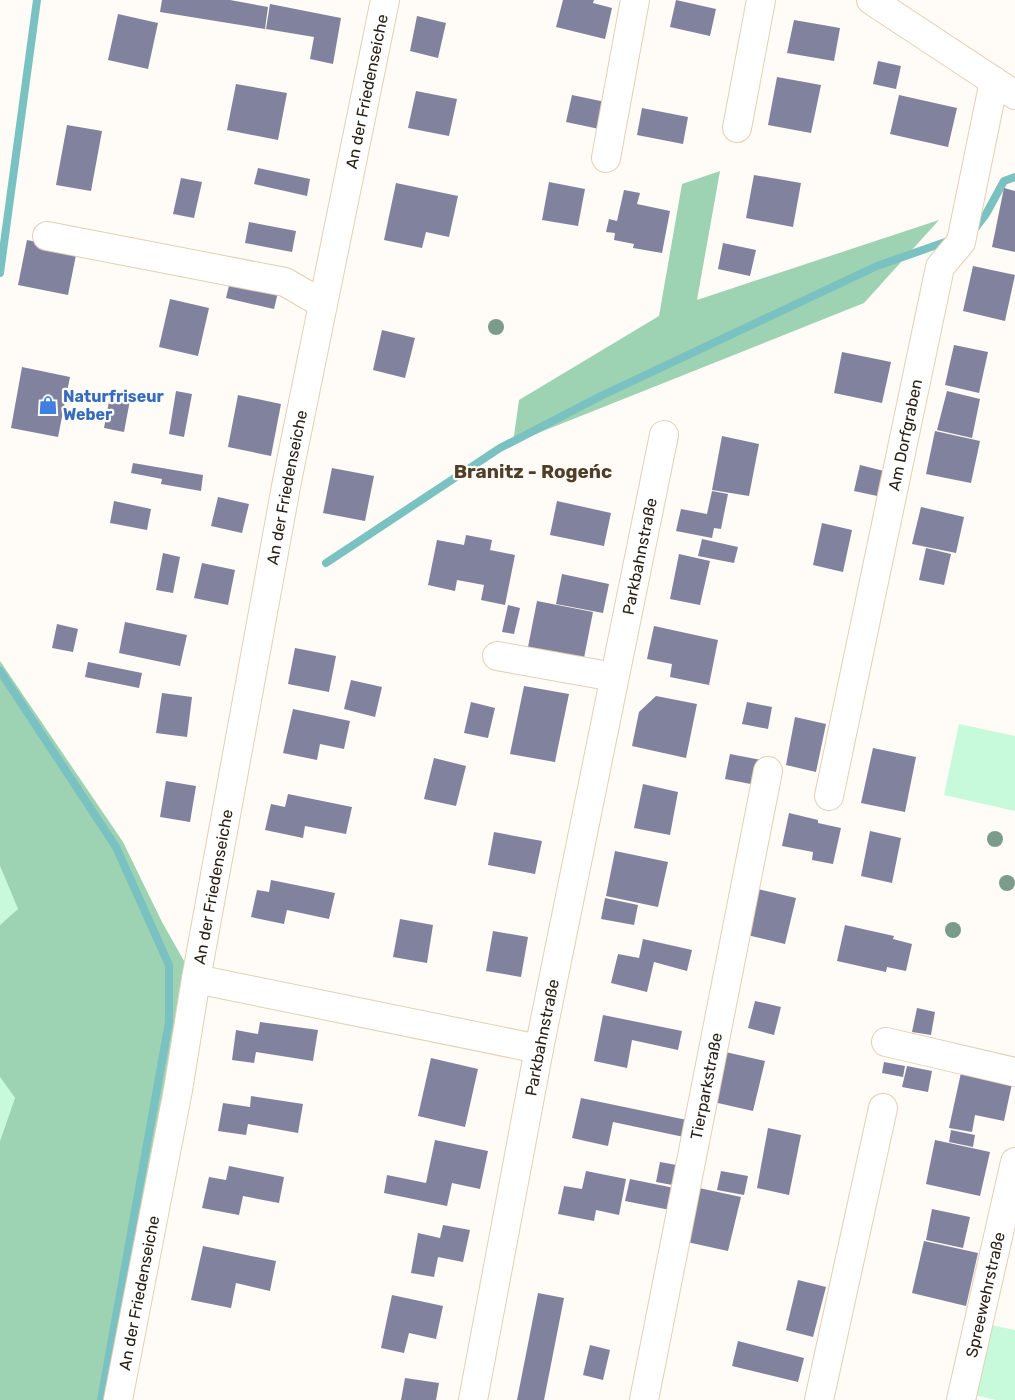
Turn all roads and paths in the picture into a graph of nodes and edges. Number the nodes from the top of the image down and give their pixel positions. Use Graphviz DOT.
graph roads {
  1 [pos="385,0"];
  2 [pos="635,0"];
  3 [pos="761,0"];
  4 [pos="871,0"];
  5 [pos="1005,88"];
  6 [pos="737,128"];
  7 [pos="606,158"];
  8 [pos="47,236"];
  9 [pos="323,304"];
  10 [pos="664,435"];
  11 [pos="497,656"];
  12 [pos="614,677"];
  13 [pos="768,771"];
  14 [pos="829,796"];
  15 [pos="196,979"];
  16 [pos="886,1042"];
  17 [pos="539,1049"];
  18 [pos="1015,1072"];
  19 [pos="883,1108"];
  20 [pos="1015,1162"];
  21 [pos="118,1400"];
  22 [pos="473,1400"];
  23 [pos="644,1400"];
  24 [pos="819,1400"];
  25 [pos="961,1400"];
  1 -- 9 [label="street, An der Friedenseiche"];
  2 -- 7 [label="street"];
  3 -- 6 [label="street"];
  4 -- 5 [label="street"];
  5 -- 14 [label="street, Am Dorfgraben"];
  8 -- 9 [label="street"];
  9 -- 15 [label="street, An der Friedenseiche"];
  10 -- 12 [label="street, Parkbahnstraße"];
  11 -- 12 [label="street"];
  12 -- 17 [label="street, Parkbahnstraße"];
  13 -- 23 [label="street, Tierparkstraße"];
  15 -- 17 [label="street, An der Friedenseiche"];
  15 -- 21 [label="street, An der Friedenseiche"];
  16 -- 18 [label="street"];
  17 -- 22 [label="street, Parkbahnstraße"];
  19 -- 24 [label="street"];
  20 -- 25 [label="street, Spreewehrstraße"];
}
